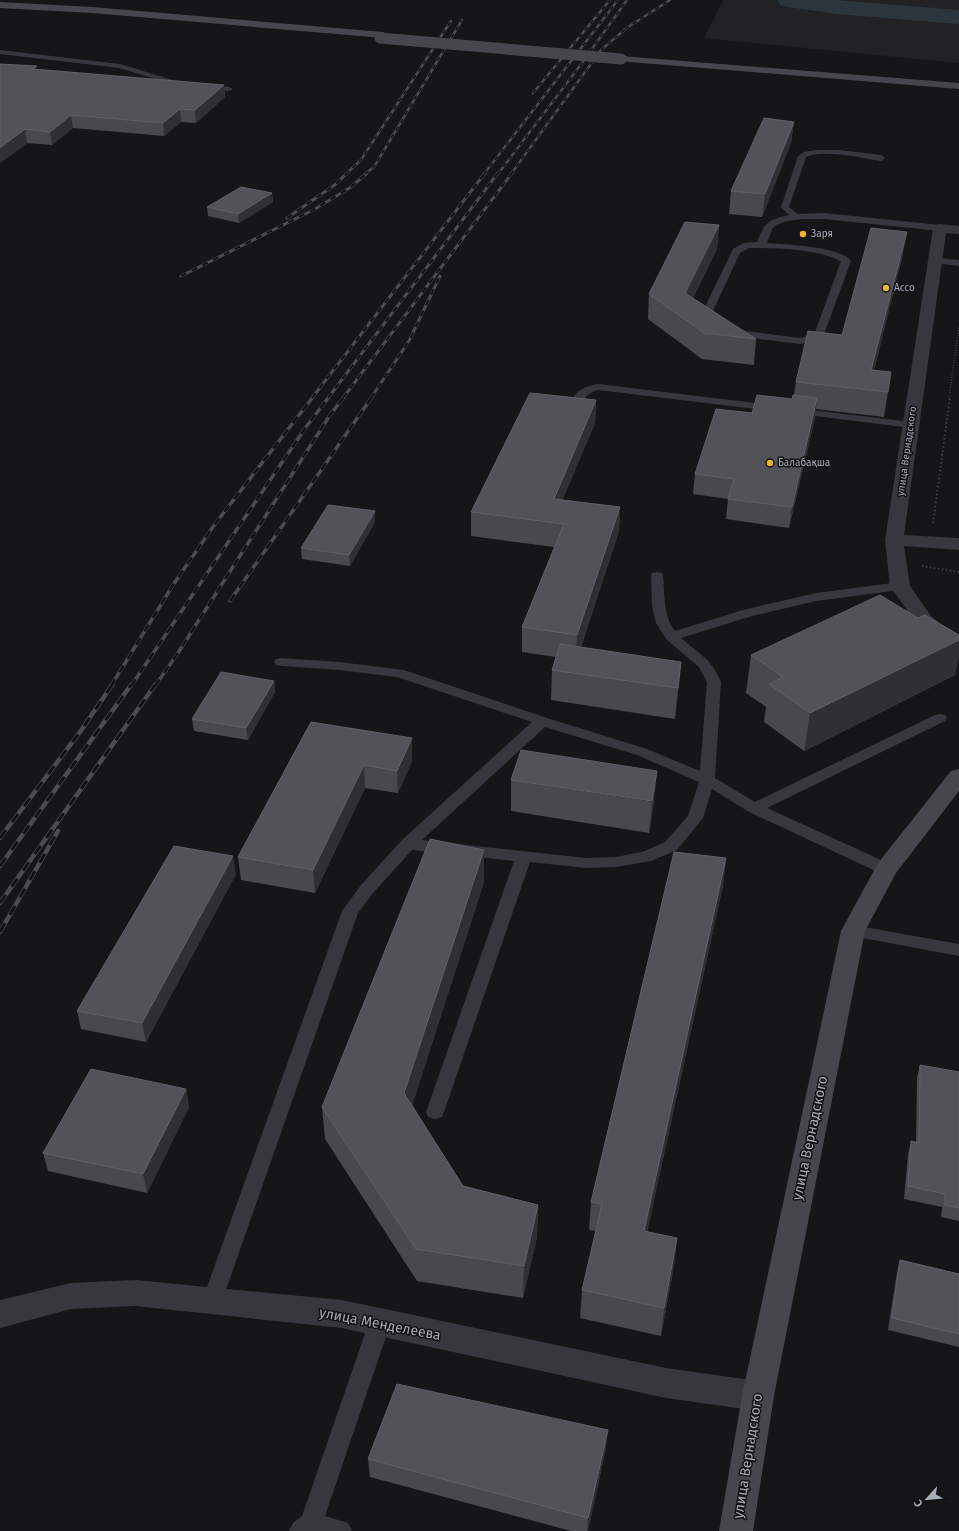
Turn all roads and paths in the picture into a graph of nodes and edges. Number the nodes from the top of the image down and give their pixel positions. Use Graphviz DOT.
graph roads {
  1 [pos="0,5"];
  2 [pos="0,52"];
  3 [pos="959,85"];
  4 [pos="229,89"];
  5 [pos="881,158"];
  6 [pos="797,217"];
  7 [pos="940,228"];
  8 [pos="959,230"];
  9 [pos="761,245"];
  10 [pos="936,261"];
  11 [pos="959,263"];
  12 [pos="959,326"];
  13 [pos="569,415"];
  14 [pos="911,425"];
  15 [pos="894,540"];
  16 [pos="930,542"];
  17 [pos="959,544"];
  18 [pos="897,563"];
  19 [pos="959,572"];
  20 [pos="656,576"];
  21 [pos="900,586"];
  22 [pos="672,636"];
  23 [pos="959,652"];
  24 [pos="281,662"];
  25 [pos="940,718"];
  26 [pos="542,721"];
  27 [pos="959,776"];
  28 [pos="707,780"];
  29 [pos="754,808"];
  30 [pos="408,844"];
  31 [pos="524,856"];
  32 [pos="886,869"];
  33 [pos="853,931"];
  34 [pos="959,950"];
  35 [pos="435,1112"];
  36 [pos="212,1301"];
  37 [pos="0,1314"];
  38 [pos="380,1322"];
  39 [pos="758,1396"];
  40 [pos="306,1527"];
  41 [pos="340,1531"];
  42 [pos="736,1531"];
  1 -- 3 [label="street, bridge"];
  2 -- 4 [label="lane"];
  5 -- 6 [label="lane"];
  6 -- 7 [label="lane"];
  6 -- 9 [label="lane"];
  7 -- 8 [label="street"];
  7 -- 10 [label="street, улица Вернадского"];
  9 -- 9 [label="lane"];
  10 -- 11 [label="lane"];
  10 -- 14 [label="street, улица Вернадского"];
  12 -- 16 [label="path"];
  13 -- 14 [label="lane"];
  14 -- 15 [label="street, улица Вернадского"];
  15 -- 16 [label="street"];
  15 -- 18 [label="street, улица Вернадского"];
  16 -- 17 [label="street"];
  18 -- 19 [label="path"];
  18 -- 21 [label="street, улица Вернадского"];
  20 -- 22 [label="lane"];
  21 -- 22 [label="lane"];
  21 -- 23 [label="street, улица Вернадского"];
  22 -- 28 [label="lane"];
  24 -- 26 [label="lane"];
  25 -- 29 [label="lane"];
  26 -- 28 [label="lane"];
  26 -- 30 [label="lane"];
  27 -- 32 [label="street, улица Вернадского"];
  28 -- 29 [label="lane"];
  28 -- 31 [label="lane"];
  29 -- 32 [label="lane"];
  30 -- 31 [label="lane"];
  30 -- 36 [label="lane"];
  31 -- 35 [label="lane"];
  32 -- 33 [label="street, улица Вернадского"];
  33 -- 34 [label="lane"];
  33 -- 39 [label="street, улица Вернадского"];
  36 -- 37 [label="street, улица Менделеева"];
  36 -- 38 [label="street, улица Менделеева"];
  38 -- 39 [label="street, улица Менделеева"];
  38 -- 40 [label="lane"];
  39 -- 42 [label="street, улица Вернадского"];
  40 -- 41 [label="lane"];
}
